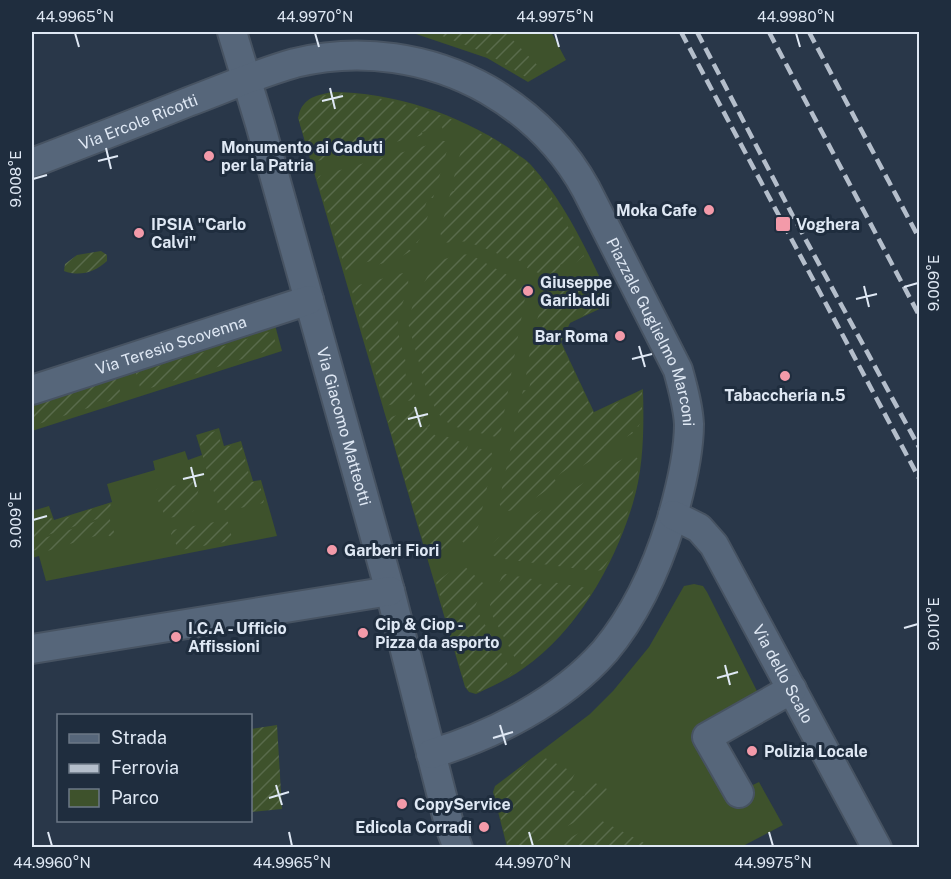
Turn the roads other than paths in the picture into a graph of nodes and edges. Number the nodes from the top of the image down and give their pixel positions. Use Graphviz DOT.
graph roads {
  1 [pos="232,32"];
  2 [pos="246,80"];
  3 [pos="32,163"];
  4 [pos="309,300"];
  5 [pos="32,390"];
  6 [pos="673,515"];
  7 [pos="390,591"];
  8 [pos="32,649"];
  9 [pos="792,689"];
  10 [pos="431,754"];
  11 [pos="739,793"];
  12 [pos="453,840"];
  13 [pos="877,848"];
  1 -- 2 [label="street, Via Giacomo Matteotti"];
  2 -- 3 [label="street, Via Ercole Ricotti"];
  2 -- 4 [label="street, Via Giacomo Matteotti"];
  2 -- 6 [label="street, Piazzale Guglielmo Marconi"];
  4 -- 5 [label="street, Via Teresio Scovenna"];
  4 -- 7 [label="street, Via Giacomo Matteotti"];
  6 -- 9 [label="street, Via dello Scalo"];
  6 -- 10 [label="street, Piazzale Guglielmo Marconi"];
  7 -- 8 [label="street"];
  7 -- 10 [label="street, Via Giacomo Matteotti"];
  9 -- 11 [label="street"];
  9 -- 13 [label="street, Via dello Scalo"];
  10 -- 12 [label="street, Via Giacomo Matteotti"];
}
